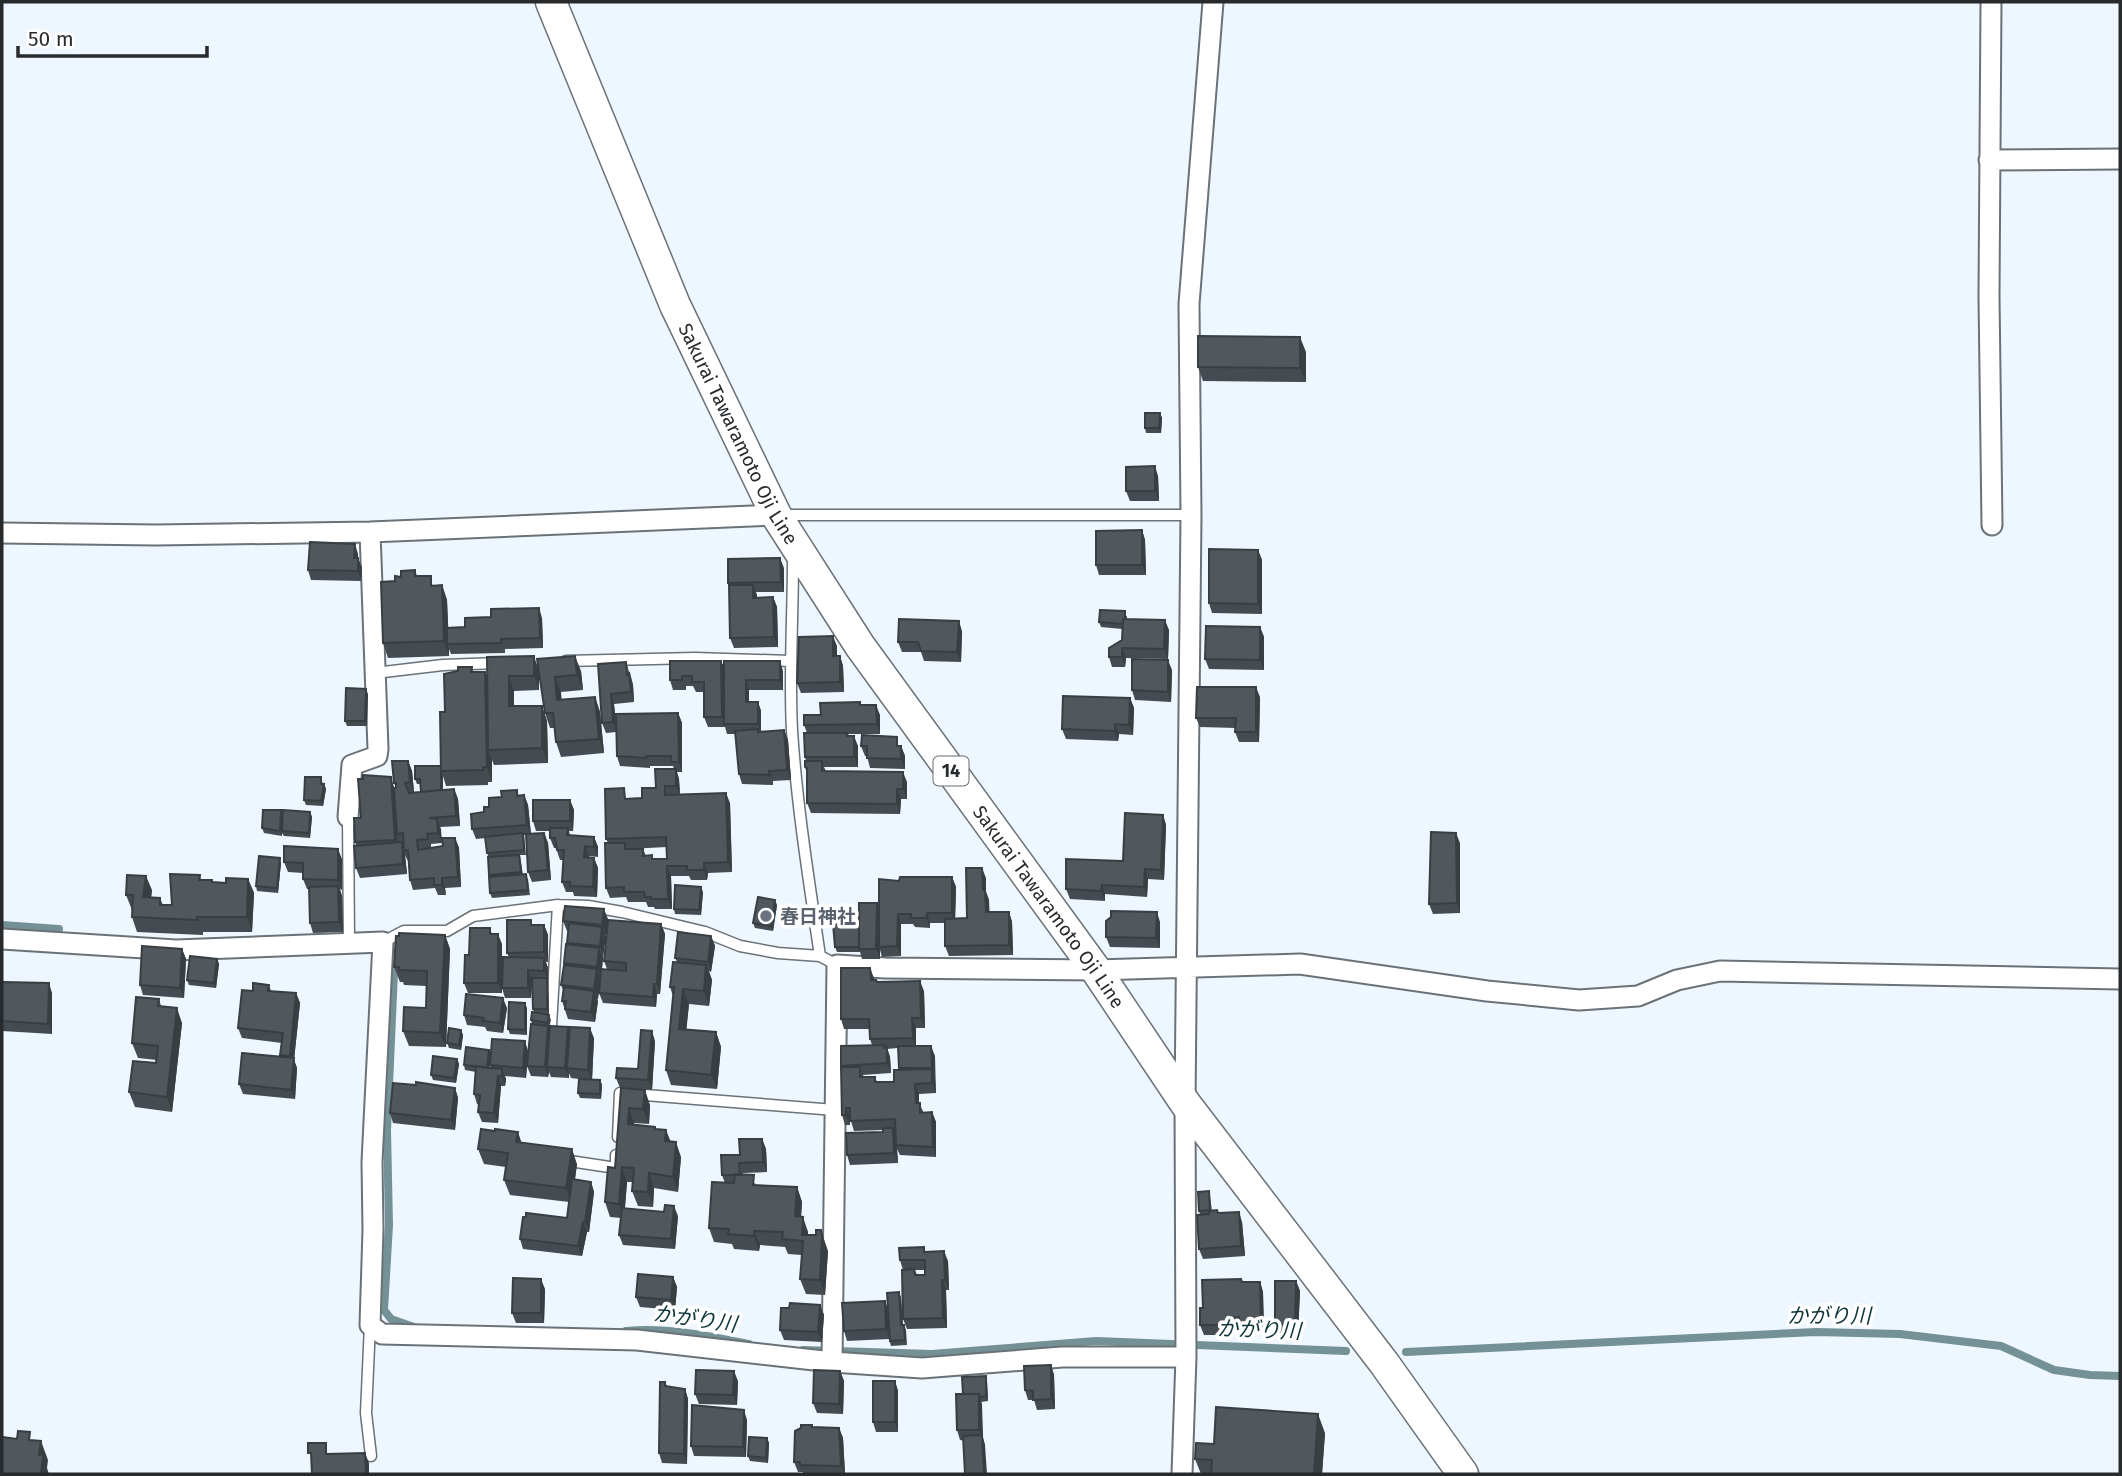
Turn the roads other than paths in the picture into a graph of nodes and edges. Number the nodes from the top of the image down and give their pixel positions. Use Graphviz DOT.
graph roads {
  1 [pos="551,2"];
  2 [pos="1213,2"];
  3 [pos="1991,2"];
  4 [pos="2120,159"];
  5 [pos="1989,160"];
  6 [pos="776,515"];
  7 [pos="1191,515"];
  8 [pos="1992,526"];
  9 [pos="370,532"];
  10 [pos="2,533"];
  11 [pos="793,542"];
  12 [pos="790,661"];
  13 [pos="555,662"];
  14 [pos="513,663"];
  15 [pos="374,673"];
  16 [pos="348,817"];
  17 [pos="558,905"];
  18 [pos="2,939"];
  19 [pos="383,942"];
  20 [pos="349,943"];
  21 [pos="828,960"];
  22 [pos="1188,969"];
  23 [pos="1096,970"];
  24 [pos="2120,979"];
  25 [pos="551,1026"];
  26 [pos="1185,1102"];
  27 [pos="835,1110"];
  28 [pos="558,1159"];
  29 [pos="370,1325"];
  30 [pos="1186,1357"];
  31 [pos="832,1362"];
  32 [pos="371,1456"];
  33 [pos="1182,1474"];
  34 [pos="1463,1474"];
  1 -- 6 [label="main road, Sakurai Tawaramoto Oji Line / 14"];
  2 -- 7 [label="street"];
  3 -- 5 [label="street"];
  4 -- 5 [label="street"];
  5 -- 8 [label="street"];
  6 -- 7 [label="lane"];
  6 -- 9 [label="street"];
  6 -- 11 [label="main road, Sakurai Tawaramoto Oji Line / 14"];
  7 -- 22 [label="street"];
  9 -- 10 [label="street"];
  9 -- 15 [label="street"];
  11 -- 12 [label="lane"];
  11 -- 23 [label="main road, Sakurai Tawaramoto Oji Line / 14"];
  12 -- 13 [label="lane"];
  12 -- 21 [label="lane"];
  14 -- 15 [label="lane"];
  15 -- 16 [label="street"];
  16 -- 20 [label="lane"];
  17 -- 19 [label="lane"];
  17 -- 21 [label="lane"];
  17 -- 25 [label="lane"];
  18 -- 20 [label="street"];
  19 -- 20 [label="street"];
  19 -- 29 [label="street"];
  21 -- 23 [label="street"];
  21 -- 27 [label="street"];
  22 -- 23 [label="street"];
  22 -- 24 [label="street"];
  22 -- 26 [label="street"];
  23 -- 26 [label="main road, Sakurai Tawaramoto Oji Line / 14"];
  26 -- 30 [label="street"];
  26 -- 34 [label="main road, Sakurai Tawaramoto Oji Line / 14"];
  27 -- 28 [label="lane"];
  27 -- 31 [label="street"];
  29 -- 31 [label="street"];
  29 -- 32 [label="lane"];
  30 -- 31 [label="street"];
  30 -- 33 [label="street"];
}
